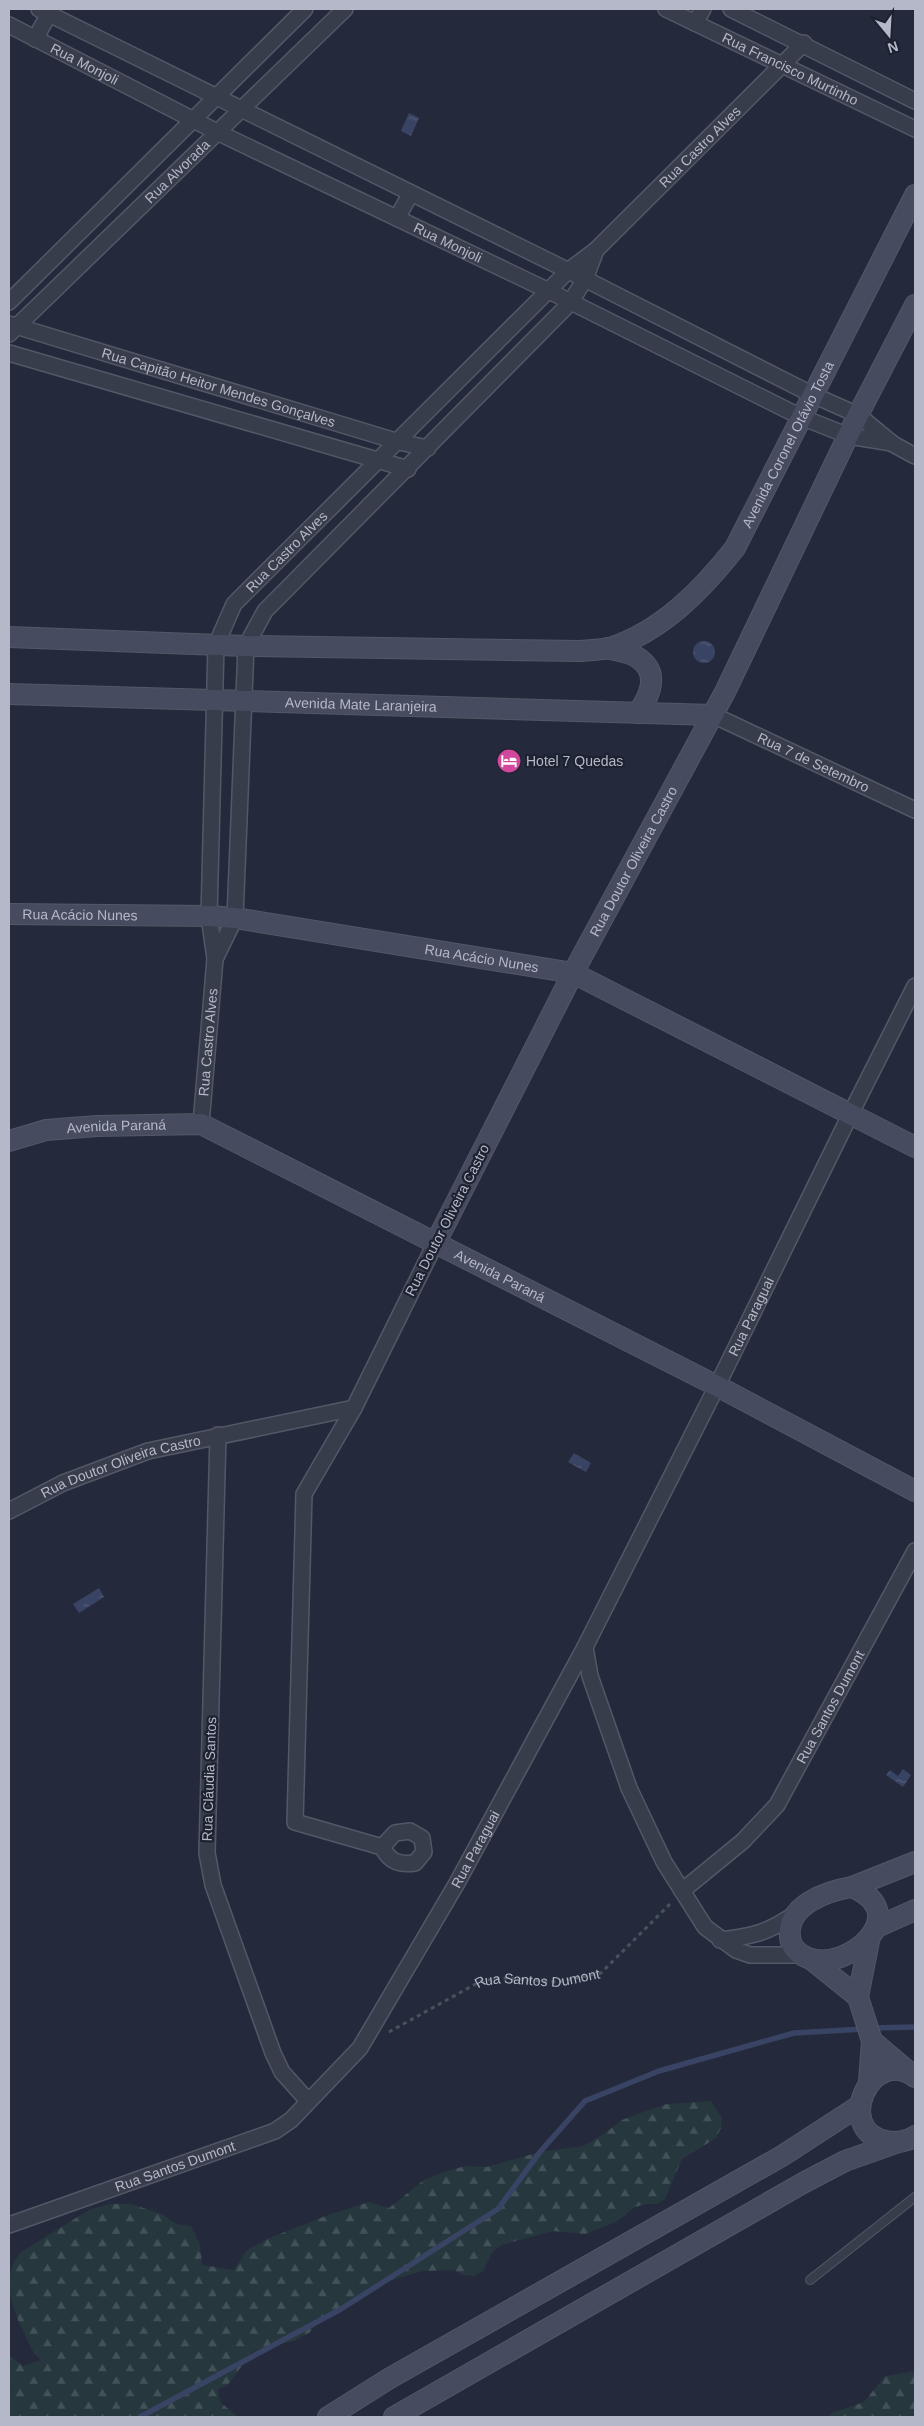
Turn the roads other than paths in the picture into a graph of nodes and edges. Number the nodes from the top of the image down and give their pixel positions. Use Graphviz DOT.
graph roads {
  1 [pos="305,9"];
  2 [pos="345,9"];
  3 [pos="666,9"];
  4 [pos="703,9"];
  5 [pos="731,9"];
  6 [pos="44,11"];
  7 [pos="695,23"];
  8 [pos="9,26"];
  9 [pos="35,39"];
  10 [pos="804,43"];
  11 [pos="780,66"];
  12 [pos="215,96"];
  13 [pos="915,101"];
  14 [pos="241,108"];
  15 [pos="193,120"];
  16 [pos="915,129"];
  17 [pos="217,132"];
  18 [pos="411,192"];
  19 [pos="915,195"];
  20 [pos="100,212"];
  21 [pos="397,218"];
  22 [pos="118,227"];
  23 [pos="596,250"];
  24 [pos="568,271"];
  25 [pos="586,279"];
  26 [pos="549,291"];
  27 [pos="9,302"];
  28 [pos="570,303"];
  29 [pos="915,305"];
  30 [pos="11,328"];
  31 [pos="9,353"];
  32 [pos="476,365"];
  33 [pos="494,380"];
  34 [pos="200,381"];
  35 [pos="813,395"];
  36 [pos="190,406"];
  37 [pos="858,414"];
  38 [pos="801,418"];
  39 [pos="848,436"];
  40 [pos="399,442"];
  41 [pos="893,444"];
  42 [pos="428,448"];
  43 [pos="915,456"];
  44 [pos="379,461"];
  45 [pos="408,468"];
  46 [pos="9,638"];
  47 [pos="216,645"];
  48 [pos="246,646"];
  49 [pos="608,648"];
  50 [pos="9,694"];
  51 [pos="215,699"];
  52 [pos="244,699"];
  53 [pos="638,713"];
  54 [pos="713,715"];
  55 [pos="915,810"];
  56 [pos="9,914"];
  57 [pos="209,916"];
  58 [pos="235,918"];
  59 [pos="215,959"];
  60 [pos="573,973"];
  61 [pos="915,986"];
  62 [pos="850,1115"];
  63 [pos="201,1124"];
  64 [pos="10,1139"];
  65 [pos="915,1147"];
  66 [pos="435,1244"];
  67 [pos="718,1386"];
  68 [pos="354,1408"];
  69 [pos="218,1435"];
  70 [pos="915,1491"];
  71 [pos="9,1511"];
  72 [pos="915,1551"];
  73 [pos="585,1647"];
  74 [pos="382,1847"];
  75 [pos="915,1862"];
  76 [pos="852,1887"];
  77 [pos="682,1891"];
  78 [pos="915,1910"];
  79 [pos="795,1914"];
  80 [pos="873,1934"];
  81 [pos="720,1940"];
  82 [pos="805,1957"];
  83 [pos="859,1999"];
  84 [pos="871,2040"];
  85 [pos="360,2048"];
  86 [pos="913,2076"];
  87 [pos="869,2082"];
  88 [pos="308,2101"];
  89 [pos="859,2106"];
  90 [pos="915,2136"];
  91 [pos="896,2143"];
  92 [pos="915,2197"];
  93 [pos="9,2225"];
  94 [pos="810,2280"];
  95 [pos="328,2417"];
  96 [pos="394,2417"];
  1 -- 12 [label="street, Rua Alvorada"];
  2 -- 14 [label="street, Rua Alvorada"];
  3 -- 7 [label="street, Rua Francisco Murtinho"];
  4 -- 7 [label="street"];
  5 -- 10 [label="street, Rua Francisco Murtinho"];
  6 -- 9 [label="street"];
  6 -- 12 [label="street, Rua Monjoli"];
  7 -- 11 [label="street, Rua Francisco Murtinho"];
  8 -- 9 [label="street, Rua Monjoli"];
  9 -- 15 [label="street, Rua Monjoli"];
  10 -- 11 [label="street, Rua Castro Alves"];
  10 -- 13 [label="street, Rua Francisco Murtinho"];
  11 -- 16 [label="street, Rua Francisco Murtinho"];
  11 -- 23 [label="street, Rua Castro Alves"];
  12 -- 14 [label="street, Rua Monjoli"];
  12 -- 15 [label="street, Rua Alvorada"];
  14 -- 17 [label="street, Rua Alvorada"];
  14 -- 18 [label="street, Rua Monjoli"];
  15 -- 17 [label="street, Rua Monjoli"];
  15 -- 20 [label="street, Rua Alvorada"];
  17 -- 21 [label="street, Rua Monjoli"];
  17 -- 22 [label="street, Rua Alvorada"];
  18 -- 21 [label="street"];
  18 -- 24 [label="street, Rua Monjoli"];
  19 -- 35 [label="street, Avenida Coronel Otávio Tosta"];
  20 -- 22 [label="street"];
  20 -- 27 [label="street, Rua Alvorada"];
  21 -- 26 [label="street, Rua Monjoli"];
  22 -- 30 [label="street, Rua Alvorada"];
  23 -- 24 [label="street, Rua Castro Alves"];
  23 -- 25 [label="street, Rua Castro Alves"];
  24 -- 25 [label="street, Rua Monjoli"];
  24 -- 26 [label="street, Rua Castro Alves"];
  25 -- 28 [label="street, Rua Castro Alves"];
  25 -- 35 [label="street, Rua Monjoli"];
  26 -- 28 [label="street, Rua Monjoli"];
  26 -- 32 [label="street, Rua Castro Alves"];
  28 -- 33 [label="street, Rua Castro Alves"];
  28 -- 38 [label="street, Rua Monjoli"];
  29 -- 37 [label="street"];
  30 -- 34 [label="street, Rua Capitão Heitor Mendes Gonçalves"];
  31 -- 36 [label="street, Rua Capitão Heitor Mendes Gonçalves"];
  32 -- 33 [label="street"];
  32 -- 40 [label="street, Rua Castro Alves"];
  33 -- 42 [label="street, Rua Castro Alves"];
  34 -- 36 [label="street"];
  34 -- 40 [label="street, Rua Capitão Heitor Mendes Gonçalves"];
  35 -- 37 [label="street, Rua Monjoli"];
  35 -- 38 [label="street, Avenida Coronel Otávio Tosta"];
  36 -- 44 [label="street, Rua Capitão Heitor Mendes Gonçalves"];
  37 -- 39 [label="street"];
  37 -- 41 [label="street, Rua Monjoli"];
  38 -- 39 [label="street, Rua Monjoli"];
  38 -- 49 [label="street, Avenida Coronel Otávio Tosta"];
  39 -- 41 [label="street, Rua Monjoli"];
  39 -- 54 [label="street"];
  40 -- 42 [label="street, Rua Capitão Heitor Mendes Gonçalves"];
  40 -- 44 [label="street, Rua Castro Alves"];
  41 -- 43 [label="street, Rua Monjoli"];
  42 -- 45 [label="street, Rua Castro Alves"];
  44 -- 45 [label="street, Rua Capitão Heitor Mendes Gonçalves"];
  44 -- 47 [label="street, Rua Castro Alves"];
  45 -- 48 [label="street, Rua Castro Alves"];
  46 -- 47 [label="street"];
  47 -- 48 [label="street"];
  47 -- 51 [label="street, Rua Castro Alves"];
  48 -- 49 [label="street"];
  48 -- 52 [label="street, Rua Castro Alves"];
  49 -- 53 [label="street"];
  50 -- 51 [label="street, Avenida Mate Laranjeira"];
  51 -- 52 [label="street, Avenida Mate Laranjeira"];
  51 -- 57 [label="street, Rua Castro Alves"];
  52 -- 53 [label="street, Avenida Mate Laranjeira"];
  52 -- 58 [label="street, Rua Castro Alves"];
  53 -- 54 [label="street, Avenida Mate Laranjeira"];
  54 -- 55 [label="street, Rua 7 de Setembro"];
  54 -- 60 [label="street, Rua Doutor Oliveira Castro"];
  56 -- 57 [label="street, Rua Acácio Nunes"];
  57 -- 58 [label="street, Rua Acácio Nunes"];
  57 -- 59 [label="street, Rua Castro Alves"];
  58 -- 59 [label="street, Rua Castro Alves"];
  58 -- 60 [label="street, Rua Acácio Nunes"];
  59 -- 63 [label="street, Rua Castro Alves"];
  60 -- 62 [label="street, Rua Acácio Nunes"];
  60 -- 66 [label="street, Rua Doutor Oliveira Castro"];
  61 -- 62 [label="street, Rua Paraguai"];
  62 -- 65 [label="street, Rua Acácio Nunes"];
  62 -- 67 [label="street, Rua Paraguai"];
  63 -- 64 [label="street, Avenida Paraná"];
  63 -- 66 [label="street, Avenida Paraná"];
  66 -- 67 [label="street, Avenida Paraná"];
  66 -- 68 [label="street, Rua Doutor Oliveira Castro"];
  67 -- 70 [label="street, Avenida Paraná"];
  67 -- 73 [label="street, Rua Paraguai"];
  68 -- 69 [label="street, Rua Doutor Oliveira Castro"];
  68 -- 74 [label="street"];
  69 -- 71 [label="street, Rua Doutor Oliveira Castro"];
  69 -- 88 [label="street, Rua Cláudia Santos"];
  72 -- 77 [label="street, Rua Santos Dumont"];
  73 -- 77 [label="street"];
  73 -- 85 [label="street, Rua Paraguai"];
  75 -- 76 [label="street"];
  76 -- 79 [label="street"];
  76 -- 80 [label="street"];
  77 -- 81 [label="street"];
  78 -- 80 [label="street"];
  79 -- 81 [label="street"];
  79 -- 82 [label="street"];
  80 -- 82 [label="street"];
  80 -- 83 [label="street"];
  81 -- 82 [label="street"];
  82 -- 83 [label="street"];
  83 -- 84 [label="street"];
  84 -- 86 [label="street"];
  84 -- 87 [label="street"];
  85 -- 88 [label="street, Rua Santos Dumont"];
  86 -- 87 [label="street"];
  87 -- 89 [label="street"];
  88 -- 93 [label="street, Rua Santos Dumont"];
  89 -- 91 [label="street"];
  89 -- 95 [label="street"];
  90 -- 91 [label="street"];
  91 -- 96 [label="street"];
  92 -- 94 [label="lane"];
}
